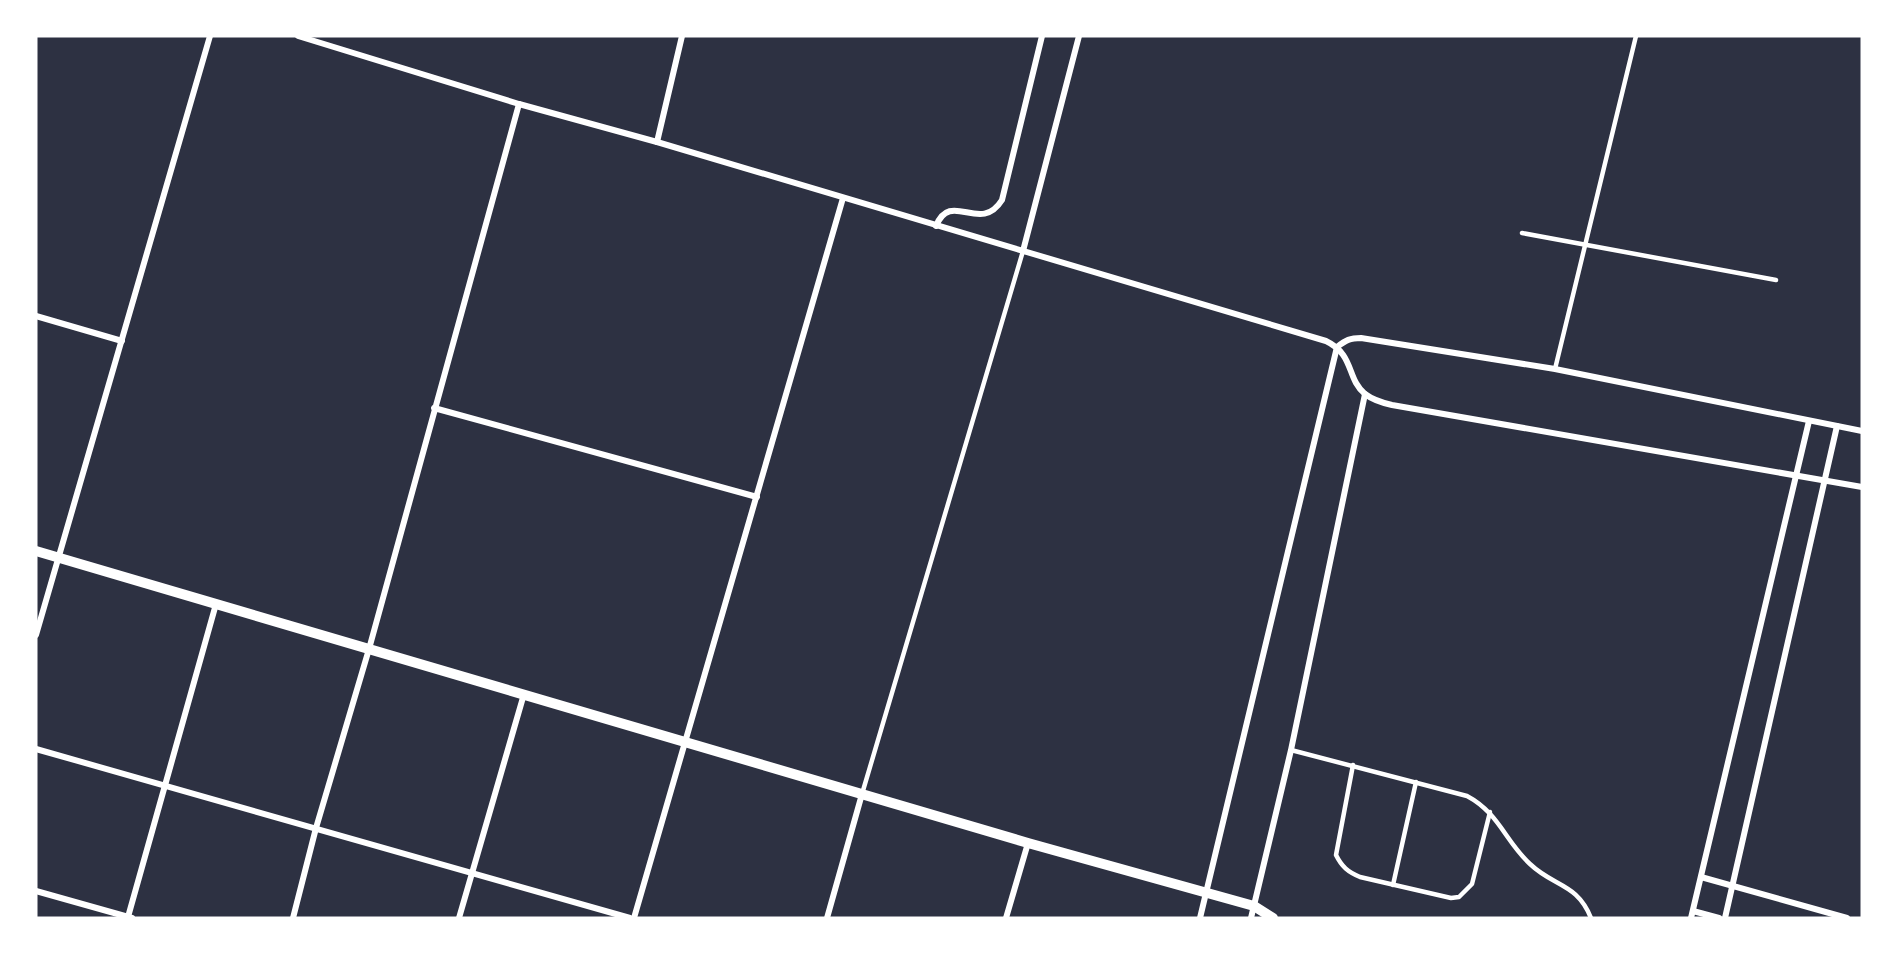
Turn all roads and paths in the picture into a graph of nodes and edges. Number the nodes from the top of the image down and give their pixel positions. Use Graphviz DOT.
graph roads {
  1 [pos="210,36"];
  2 [pos="298,36"];
  3 [pos="682,36"];
  4 [pos="1042,36"];
  5 [pos="1079,36"];
  6 [pos="1636,36"];
  7 [pos="519,104"];
  8 [pos="657,142"];
  9 [pos="843,198"];
  10 [pos="936,226"];
  11 [pos="1522,232"];
  12 [pos="1585,244"];
  13 [pos="1023,251"];
  14 [pos="1776,280"];
  15 [pos="36,316"];
  16 [pos="122,341"];
  17 [pos="1337,347"];
  18 [pos="1555,369"];
  19 [pos="1365,394"];
  20 [pos="434,408"];
  21 [pos="1809,421"];
  22 [pos="1837,426"];
  23 [pos="1862,431"];
  24 [pos="1796,475"];
  25 [pos="1825,481"];
  26 [pos="1862,487"];
  27 [pos="757,497"];
  28 [pos="36,551"];
  29 [pos="59,557"];
  30 [pos="216,604"];
  31 [pos="36,635"];
  32 [pos="369,649"];
  33 [pos="524,694"];
  34 [pos="686,742"];
  35 [pos="36,749"];
  36 [pos="1291,750"];
  37 [pos="1353,765"];
  38 [pos="1416,782"];
  39 [pos="165,786"];
  40 [pos="862,794"];
  41 [pos="1490,812"];
  42 [pos="316,828"];
  43 [pos="1028,843"];
  44 [pos="472,873"];
  45 [pos="1701,877"];
  46 [pos="1393,885"];
  47 [pos="1733,886"];
  48 [pos="36,891"];
  49 [pos="1206,893"];
  50 [pos="1254,906"];
  51 [pos="1692,914"];
  52 [pos="130,917"];
  53 [pos="293,918"];
  54 [pos="459,918"];
  55 [pos="632,918"];
  56 [pos="826,918"];
  57 [pos="1006,918"];
  58 [pos="1200,918"];
  59 [pos="1251,918"];
  60 [pos="1273,918"];
  61 [pos="1591,918"];
  62 [pos="1719,918"];
  63 [pos="1725,918"];
  64 [pos="1847,918"];
  1 -- 16 [label="street"];
  2 -- 7 [label="street"];
  3 -- 8 [label="street"];
  4 -- 10 [label="street"];
  5 -- 13 [label="street"];
  6 -- 12 [label="lane"];
  7 -- 8 [label="street"];
  7 -- 20 [label="street"];
  8 -- 9 [label="street"];
  9 -- 10 [label="street"];
  9 -- 27 [label="street"];
  10 -- 13 [label="street"];
  11 -- 12 [label="lane"];
  12 -- 14 [label="lane"];
  12 -- 18 [label="lane"];
  13 -- 17 [label="street"];
  13 -- 40 [label="lane"];
  15 -- 16 [label="street"];
  16 -- 29 [label="street"];
  17 -- 18 [label="street"];
  17 -- 19 [label="street"];
  17 -- 49 [label="street"];
  18 -- 21 [label="street"];
  19 -- 24 [label="street"];
  19 -- 36 [label="street"];
  20 -- 27 [label="street"];
  20 -- 32 [label="street"];
  21 -- 22 [label="street"];
  21 -- 24 [label="street"];
  22 -- 23 [label="street"];
  22 -- 25 [label="street"];
  24 -- 25 [label="street"];
  24 -- 45 [label="street"];
  25 -- 26 [label="street"];
  25 -- 47 [label="street"];
  27 -- 34 [label="street"];
  28 -- 29 [label="street"];
  29 -- 30 [label="street"];
  29 -- 31 [label="street"];
  30 -- 32 [label="street"];
  30 -- 39 [label="street"];
  32 -- 33 [label="street"];
  32 -- 42 [label="street"];
  33 -- 34 [label="street"];
  33 -- 44 [label="street"];
  34 -- 40 [label="street"];
  34 -- 55 [label="street"];
  35 -- 39 [label="street"];
  36 -- 37 [label="lane"];
  36 -- 50 [label="street"];
  37 -- 38 [label="lane"];
  37 -- 46 [label="lane"];
  38 -- 41 [label="lane"];
  38 -- 46 [label="lane"];
  39 -- 42 [label="street"];
  39 -- 52 [label="street"];
  40 -- 43 [label="street"];
  40 -- 56 [label="street"];
  41 -- 46 [label="lane"];
  41 -- 61 [label="lane"];
  42 -- 44 [label="street"];
  42 -- 53 [label="street"];
  43 -- 49 [label="street"];
  43 -- 57 [label="street"];
  44 -- 54 [label="street"];
  44 -- 55 [label="street"];
  45 -- 47 [label="street"];
  45 -- 51 [label="street"];
  47 -- 63 [label="street"];
  47 -- 64 [label="street"];
  48 -- 52 [label="street"];
  49 -- 50 [label="street"];
  49 -- 58 [label="street"];
  50 -- 59 [label="street"];
  50 -- 60 [label="street"];
  51 -- 62 [label="street"];
}
